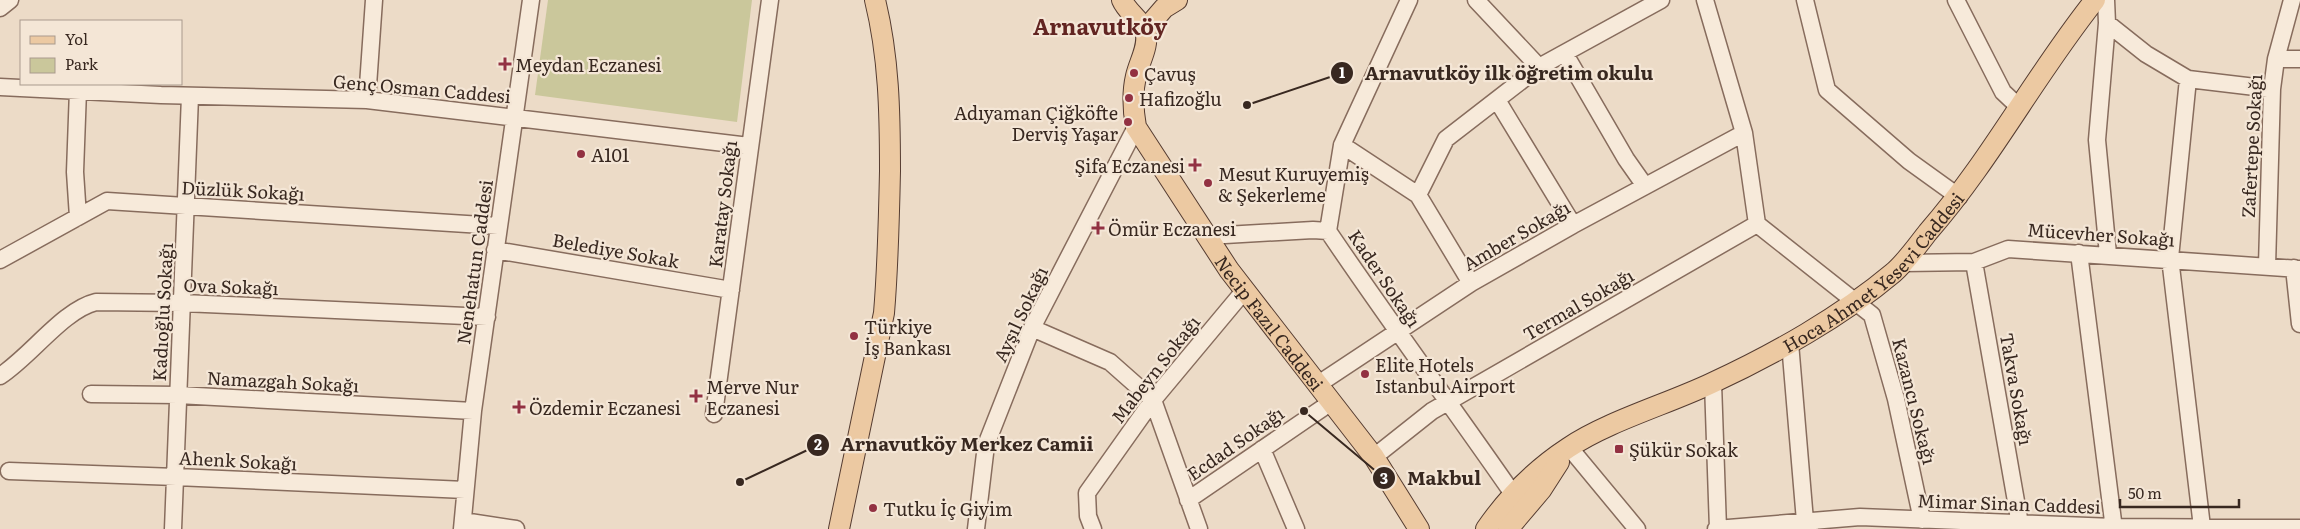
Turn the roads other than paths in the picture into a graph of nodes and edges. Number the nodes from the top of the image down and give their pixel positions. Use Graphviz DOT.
graph roads {
  1 [pos="10,0"];
  2 [pos="374,0"];
  3 [pos="531,0"];
  4 [pos="770,0"];
  5 [pos="875,0"];
  6 [pos="1122,0"];
  7 [pos="1177,0"];
  8 [pos="1410,0"];
  9 [pos="1498,0"];
  10 [pos="1661,0"];
  11 [pos="1705,0"];
  12 [pos="1805,0"];
  13 [pos="1956,0"];
  14 [pos="2095,0"];
  15 [pos="2106,0"];
  16 [pos="2292,0"];
  17 [pos="1480,4"];
  18 [pos="0,8"];
  19 [pos="2107,23"];
  20 [pos="1145,30"];
  21 [pos="1565,54"];
  22 [pos="2276,59"];
  23 [pos="2300,59"];
  24 [pos="1539,67"];
  25 [pos="2188,79"];
  26 [pos="2272,89"];
  27 [pos="4,90"];
  28 [pos="78,90"];
  29 [pos="190,96"];
  30 [pos="367,100"];
  31 [pos="1497,100"];
  32 [pos="2020,108"];
  33 [pos="515,117"];
  34 [pos="1136,127"];
  35 [pos="1744,133"];
  36 [pos="1342,144"];
  37 [pos="749,146"];
  38 [pos="1645,186"];
  39 [pos="1418,195"];
  40 [pos="1959,197"];
  41 [pos="186,208"];
  42 [pos="78,217"];
  43 [pos="1757,224"];
  44 [pos="1573,225"];
  45 [pos="498,226"];
  46 [pos="1328,231"];
  47 [pos="1208,236"];
  48 [pos="495,250"];
  49 [pos="2079,253"];
  50 [pos="2108,254"];
  51 [pos="2170,258"];
  52 [pos="0,260"];
  53 [pos="1974,262"];
  54 [pos="1903,263"];
  55 [pos="2267,266"];
  56 [pos="2297,269"];
  57 [pos="1471,283"];
  58 [pos="731,290"];
  59 [pos="1244,291"];
  60 [pos="1854,302"];
  61 [pos="183,303"];
  62 [pos="487,317"];
  63 [pos="2300,324"];
  64 [pos="1032,328"];
  65 [pos="1396,332"];
  66 [pos="1790,343"];
  67 [pos="0,376"];
  68 [pos="1713,383"];
  69 [pos="1317,385"];
  70 [pos="91,394"];
  71 [pos="178,395"];
  72 [pos="1153,400"];
  73 [pos="1449,401"];
  74 [pos="1330,402"];
  75 [pos="473,411"];
  76 [pos="714,414"];
  77 [pos="1569,448"];
  78 [pos="1262,449"];
  79 [pos="1374,457"];
  80 [pos="9,472"];
  81 [pos="176,477"];
  82 [pos="465,490"];
  83 [pos="1513,494"];
  84 [pos="1188,500"];
  85 [pos="1922,520"];
  86 [pos="2020,524"];
  87 [pos="463,525"];
  88 [pos="1808,525"];
  89 [pos="1962,525"];
  90 [pos="2202,527"];
  91 [pos="1511,528"];
  92 [pos="2114,528"];
  93 [pos="2300,528"];
  94 [pos="173,529"];
  95 [pos="516,529"];
  96 [pos="840,529"];
  97 [pos="976,529"];
  98 [pos="1093,529"];
  99 [pos="1199,529"];
  100 [pos="1296,529"];
  101 [pos="1419,529"];
  102 [pos="1486,529"];
  103 [pos="1637,529"];
  104 [pos="1717,529"];
  1 -- 18 [label="street"];
  2 -- 30 [label="street"];
  3 -- 33 [label="street, Nenehatun Caddesi"];
  4 -- 37 [label="street, Karatay Sokağı"];
  5 -- 96 [label="main road"];
  6 -- 20 [label="main road"];
  7 -- 20 [label="main road"];
  8 -- 36 [label="street, Kader Sokağı"];
  9 -- 17 [label="street"];
  10 -- 21 [label="street"];
  11 -- 35 [label="street"];
  12 -- 40 [label="street"];
  13 -- 32 [label="street"];
  14 -- 32 [label="main road, Hoca Ahmet Yesevi Caddesi"];
  15 -- 19 [label="street"];
  16 -- 22 [label="street, Zafertepe Sokağı"];
  17 -- 24 [label="street"];
  19 -- 25 [label="street"];
  19 -- 50 [label="street"];
  20 -- 34 [label="main road, Necip Fazıl Caddesi"];
  21 -- 24 [label="street"];
  21 -- 38 [label="street"];
  22 -- 23 [label="street"];
  22 -- 26 [label="street, Zafertepe Sokağı"];
  24 -- 31 [label="street"];
  25 -- 26 [label="street"];
  25 -- 51 [label="street"];
  26 -- 55 [label="street, Zafertepe Sokağı"];
  27 -- 28 [label="street, Genç Osman Caddesi"];
  28 -- 29 [label="street, Genç Osman Caddesi"];
  28 -- 42 [label="street"];
  29 -- 30 [label="street, Genç Osman Caddesi"];
  29 -- 41 [label="street, Kadıoğlu Sokağı"];
  30 -- 33 [label="street, Genç Osman Caddesi"];
  31 -- 39 [label="street"];
  31 -- 44 [label="street"];
  32 -- 40 [label="main road, Hoca Ahmet Yesevi Caddesi"];
  33 -- 37 [label="street, Genç Osman Caddesi"];
  33 -- 45 [label="street, Nenehatun Caddesi"];
  34 -- 47 [label="main road, Necip Fazıl Caddesi"];
  34 -- 64 [label="street, Ayşıl Sokağı"];
  35 -- 38 [label="street, Amber Sokağı"];
  35 -- 43 [label="street"];
  36 -- 39 [label="street"];
  36 -- 46 [label="street, Kader Sokağı"];
  37 -- 58 [label="street, Karatay Sokağı"];
  38 -- 44 [label="street, Amber Sokağı"];
  39 -- 57 [label="street"];
  40 -- 54 [label="main road, Hoca Ahmet Yesevi Caddesi"];
  41 -- 42 [label="street, Düzlük Sokağı"];
  41 -- 45 [label="street, Düzlük Sokağı"];
  41 -- 61 [label="street, Kadıoğlu Sokağı"];
  42 -- 52 [label="street, Düzlük Sokağı"];
  43 -- 60 [label="street, Kazancı Sokağı"];
  43 -- 73 [label="street, Termal Sokağı"];
  44 -- 57 [label="street, Amber Sokağı"];
  45 -- 48 [label="street, Nenehatun Caddesi"];
  46 -- 47 [label="street"];
  46 -- 65 [label="street, Kader Sokağı"];
  47 -- 59 [label="main road, Necip Fazıl Caddesi"];
  48 -- 58 [label="street, Belediye Sokak"];
  48 -- 62 [label="street, Nenehatun Caddesi"];
  49 -- 50 [label="street, Mücevher Sokağı"];
  49 -- 53 [label="street, Mücevher Sokağı"];
  49 -- 92 [label="street"];
  50 -- 51 [label="street, Mücevher Sokağı"];
  51 -- 55 [label="street, Mücevher Sokağı"];
  51 -- 90 [label="street"];
  53 -- 54 [label="street, Mücevher Sokağı"];
  53 -- 86 [label="street, Takva Sokağı"];
  54 -- 60 [label="main road, Hoca Ahmet Yesevi Caddesi"];
  55 -- 56 [label="street, Mücevher Sokağı"];
  56 -- 63 [label="street"];
  57 -- 65 [label="street, Amber Sokağı"];
  58 -- 76 [label="street, Karatay Sokağı"];
  59 -- 69 [label="main road, Necip Fazıl Caddesi"];
  59 -- 72 [label="street, Mabeyn Sokağı"];
  60 -- 66 [label="main road, Hoca Ahmet Yesevi Caddesi"];
  60 -- 85 [label="street, Kazancı Sokağı"];
  61 -- 62 [label="street, Ova Sokağı"];
  61 -- 67 [label="street, Ova Sokağı"];
  61 -- 71 [label="street, Kadıoğlu Sokağı"];
  62 -- 75 [label="street, Nenehatun Caddesi"];
  64 -- 72 [label="street"];
  64 -- 97 [label="street, Ayşıl Sokağı"];
  65 -- 69 [label="street, Amber Sokağı"];
  65 -- 73 [label="street, Kader Sokağı"];
  66 -- 68 [label="main road, Hoca Ahmet Yesevi Caddesi"];
  66 -- 88 [label="street"];
  68 -- 77 [label="main road, Hoca Ahmet Yesevi Caddesi"];
  68 -- 104 [label="street"];
  69 -- 74 [label="main road, Necip Fazıl Caddesi"];
  70 -- 71 [label="street, Namazgah Sokağı"];
  71 -- 75 [label="street, Namazgah Sokağı"];
  71 -- 81 [label="street, Kadıoğlu Sokağı"];
  72 -- 84 [label="street"];
  72 -- 98 [label="street, Mabeyn Sokağı"];
  73 -- 79 [label="street, Termal Sokağı"];
  73 -- 83 [label="street, Kader Sokağı"];
  74 -- 78 [label="street, Ecdad Sokağı"];
  74 -- 79 [label="main road, Necip Fazıl Caddesi"];
  75 -- 82 [label="street, Nenehatun Caddesi"];
  77 -- 83 [label="main road, Hoca Ahmet Yesevi Caddesi"];
  77 -- 91 [label="main road, Hoca Ahmet Yesevi Caddesi"];
  77 -- 103 [label="street"];
  78 -- 84 [label="street, Ecdad Sokağı"];
  78 -- 100 [label="street"];
  79 -- 101 [label="main road, Necip Fazıl Caddesi"];
  80 -- 81 [label="street, Ahenk Sokağı"];
  81 -- 82 [label="street, Ahenk Sokağı"];
  81 -- 94 [label="street, Kadıoğlu Sokağı"];
  82 -- 87 [label="street, Nenehatun Caddesi"];
  83 -- 102 [label="main road, Hoca Ahmet Yesevi Caddesi"];
  84 -- 99 [label="street"];
  85 -- 88 [label="street, Mimar Sinan Caddesi"];
  85 -- 89 [label="street, Mimar Sinan Caddesi"];
  86 -- 89 [label="street, Mimar Sinan Caddesi"];
  86 -- 92 [label="street, Mimar Sinan Caddesi"];
  87 -- 95 [label="street"];
  88 -- 104 [label="street, Mimar Sinan Caddesi"];
  90 -- 92 [label="street, Mimar Sinan Caddesi"];
  90 -- 93 [label="street, Mimar Sinan Caddesi"];
}
